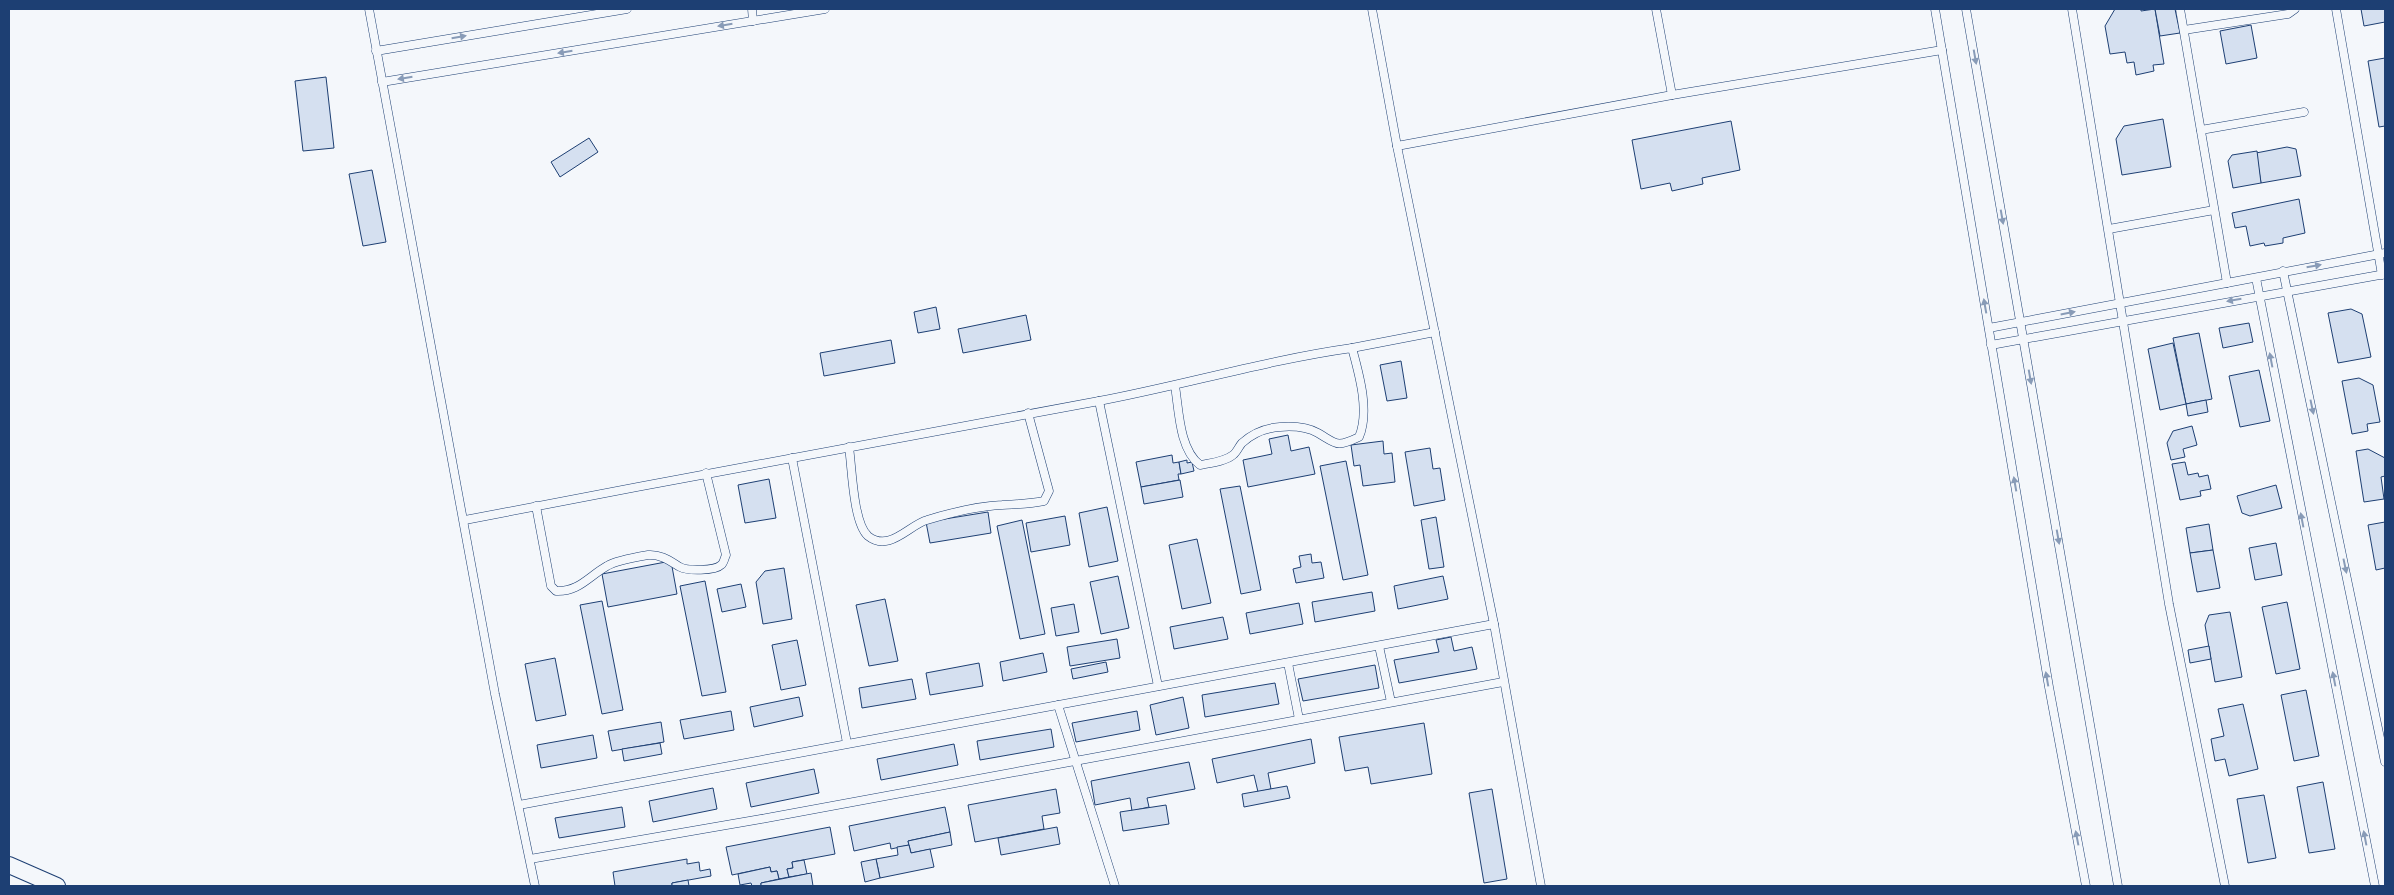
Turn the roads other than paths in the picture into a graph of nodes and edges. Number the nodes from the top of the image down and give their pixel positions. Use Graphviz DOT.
graph roads {
  1 [pos="369,9"];
  2 [pos="627,9"];
  3 [pos="752,9"];
  4 [pos="825,9"];
  5 [pos="1372,9"];
  6 [pos="1656,9"];
  7 [pos="1935,9"];
  8 [pos="1966,9"];
  9 [pos="2072,9"];
  10 [pos="2180,9"];
  11 [pos="2295,9"];
  12 [pos="2336,9"];
  13 [pos="753,21"];
  14 [pos="2184,30"];
  15 [pos="1942,50"];
  16 [pos="376,51"];
  17 [pos="382,82"];
  18 [pos="1672,95"];
  19 [pos="2304,112"];
  20 [pos="2201,130"];
  21 [pos="1397,146"];
  22 [pos="2214,210"];
  23 [pos="2109,229"];
  24 [pos="2382,254"];
  25 [pos="2283,271"];
  26 [pos="2384,274"];
  27 [pos="2256,278"];
  28 [pos="2227,283"];
  29 [pos="2288,291"];
  30 [pos="2258,296"];
  31 [pos="2121,302"];
  32 [pos="2123,321"];
  33 [pos="2020,322"];
  34 [pos="1989,328"];
  35 [pos="1435,332"];
  36 [pos="2023,339"];
  37 [pos="1991,345"];
  38 [pos="1352,348"];
  39 [pos="1175,386"];
  40 [pos="1099,401"];
  41 [pos="1028,413"];
  42 [pos="849,447"];
  43 [pos="792,458"];
  44 [pos="706,473"];
  45 [pos="536,506"];
  46 [pos="465,520"];
  47 [pos="1494,624"];
  48 [pos="1379,646"];
  49 [pos="1288,663"];
  50 [pos="1503,682"];
  51 [pos="1158,686"];
  52 [pos="1392,702"];
  53 [pos="1058,705"];
  54 [pos="1299,719"];
  55 [pos="847,743"];
  56 [pos="1074,761"];
  57 [pos="2385,762"];
  58 [pos="519,805"];
  59 [pos="530,859"];
  60 [pos="9,865"];
  61 [pos="57,886"];
  62 [pos="535,886"];
  63 [pos="1115,886"];
  64 [pos="1541,886"];
  65 [pos="2086,886"];
  66 [pos="2118,886"];
  67 [pos="2225,886"];
  68 [pos="2375,886"];
  1 -- 16 [label="lane"];
  16 -- 2 [label="lane, one-way"];
  3 -- 13 [label="lane"];
  4 -- 13 [label="lane"];
  5 -- 21 [label="lane"];
  6 -- 18 [label="lane"];
  7 -- 15 [label="lane"];
  8 -- 33 [label="lane, one-way"];
  9 -- 23 [label="lane"];
  10 -- 14 [label="lane"];
  11 -- 14 [label="lane"];
  12 -- 24 [label="lane"];
  13 -- 17 [label="lane, one-way"];
  14 -- 20 [label="lane"];
  15 -- 18 [label="lane"];
  34 -- 15 [label="lane, one-way"];
  16 -- 17 [label="lane"];
  17 -- 46 [label="lane"];
  18 -- 21 [label="lane"];
  19 -- 20 [label="lane"];
  20 -- 22 [label="lane"];
  21 -- 35 [label="lane"];
  22 -- 23 [label="lane"];
  22 -- 28 [label="lane"];
  23 -- 31 [label="lane"];
  25 -- 24 [label="lane, one-way"];
  24 -- 26 [label="lane"];
  25 -- 27 [label="lane"];
  25 -- 29 [label="lane"];
  26 -- 29 [label="lane"];
  27 -- 28 [label="lane"];
  27 -- 30 [label="lane"];
  28 -- 31 [label="lane"];
  29 -- 30 [label="lane"];
  29 -- 57 [label="lane, one-way"];
  30 -- 32 [label="lane, one-way"];
  68 -- 30 [label="lane, one-way"];
  31 -- 32 [label="lane"];
  33 -- 31 [label="lane, one-way"];
  32 -- 36 [label="lane"];
  32 -- 67 [label="lane"];
  33 -- 34 [label="lane"];
  33 -- 36 [label="lane"];
  34 -- 37 [label="lane"];
  35 -- 38 [label="lane"];
  35 -- 47 [label="lane"];
  36 -- 37 [label="lane"];
  36 -- 66 [label="lane, one-way"];
  65 -- 37 [label="lane, one-way"];
  38 -- 39 [label="lane"];
  38 -- 39 [label="lane"];
  39 -- 40 [label="lane"];
  40 -- 41 [label="lane"];
  40 -- 51 [label="lane"];
  41 -- 42 [label="lane"];
  41 -- 42 [label="lane"];
  42 -- 43 [label="lane"];
  43 -- 44 [label="lane"];
  43 -- 55 [label="lane"];
  44 -- 45 [label="lane"];
  44 -- 45 [label="lane"];
  45 -- 46 [label="lane"];
  46 -- 58 [label="lane"];
  47 -- 48 [label="lane"];
  47 -- 50 [label="lane"];
  48 -- 49 [label="lane"];
  48 -- 52 [label="lane"];
  49 -- 51 [label="lane"];
  49 -- 54 [label="lane"];
  50 -- 52 [label="lane"];
  50 -- 64 [label="lane"];
  51 -- 53 [label="lane"];
  52 -- 54 [label="lane"];
  53 -- 55 [label="lane"];
  53 -- 56 [label="lane"];
  54 -- 56 [label="lane"];
  55 -- 58 [label="lane"];
  56 -- 59 [label="lane"];
  56 -- 63 [label="lane"];
  58 -- 59 [label="lane"];
  59 -- 62 [label="lane"];
  60 -- 61 [label="street"];
}
